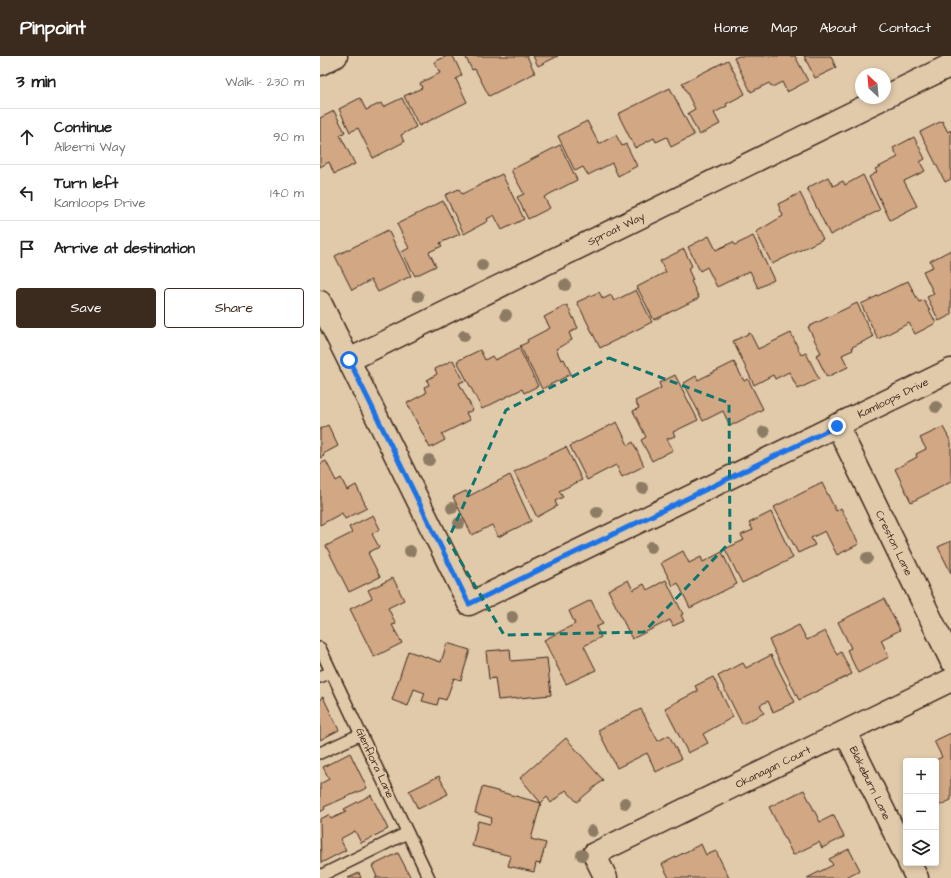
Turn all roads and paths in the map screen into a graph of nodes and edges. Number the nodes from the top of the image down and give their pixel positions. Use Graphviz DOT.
graph roads {
  1 [pos="336,56"];
  2 [pos="320,64"];
  3 [pos="951,65"];
  4 [pos="891,95"];
  5 [pos="872,104"];
  6 [pos="320,302"];
  7 [pos="349,360"];
  8 [pos="951,370"];
  9 [pos="837,426"];
  10 [pos="320,648"];
  11 [pos="951,660"];
  12 [pos="331,672"];
  13 [pos="320,677"];
  14 [pos="951,680"];
  15 [pos="845,732"];
  16 [pos="361,734"];
  17 [pos="320,753"];
  18 [pos="407,833"];
  19 [pos="903,850"];
  20 [pos="911,866"];
  21 [pos="320,876"];
  22 [pos="429,878"];
  23 [pos="606,878"];
  24 [pos="917,878"];
  1 -- 2 [label="street"];
  3 -- 4 [label="street, Sproat Way"];
  5 -- 7 [label="street, Sproat Way"];
  6 -- 7 [label="street"];
  7 -- 9 [label="street, Kamloops Drive"];
  8 -- 9 [label="street, Kamloops Drive"];
  9 -- 11 [label="street, Creston Lane"];
  10 -- 12 [label="lane, Glenflora Lane"];
  12 -- 13 [label="lane"];
  12 -- 16 [label="lane, Glenflora Lane"];
  14 -- 15 [label="street, Okanagan Court"];
  15 -- 19 [label="street, Blakeburn Lane"];
  15 -- 23 [label="street, Okanagan Court"];
  16 -- 17 [label="lane"];
  16 -- 18 [label="lane, Glenflora Lane"];
  18 -- 21 [label="lane"];
  18 -- 22 [label="lane, Glenflora Lane"];
  20 -- 24 [label="street"];
}
